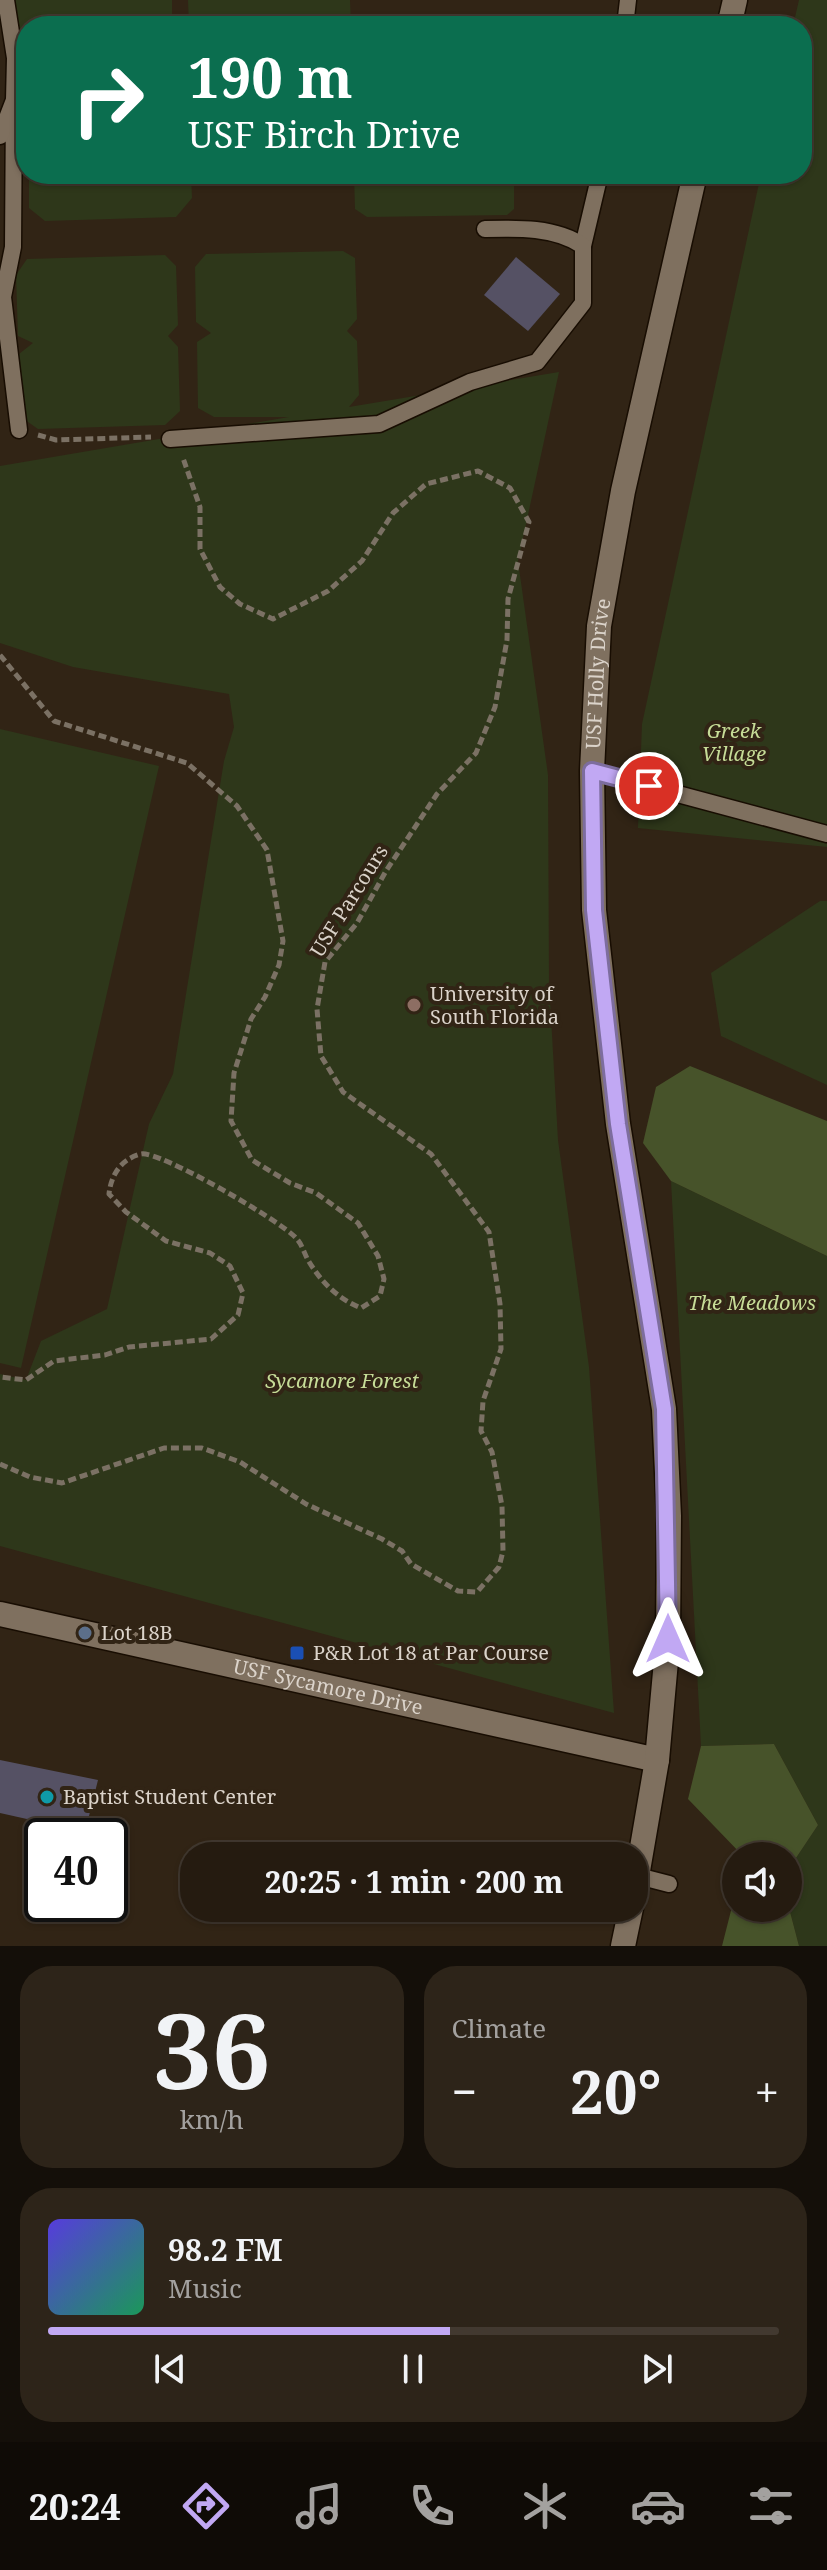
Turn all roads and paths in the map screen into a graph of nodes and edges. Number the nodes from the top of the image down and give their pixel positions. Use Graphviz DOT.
graph roads {
  1 [pos="6,0"];
  2 [pos="14,100"];
  3 [pos="0,136"];
  4 [pos="598,184"];
  5 [pos="693,184"];
  6 [pos="485,229"];
  7 [pos="583,246"];
  8 [pos="19,430"];
  9 [pos="170,439"];
  10 [pos="0,655"];
  11 [pos="592,771"];
  12 [pos="827,834"];
  13 [pos="0,1377"];
  14 [pos="0,1464"];
  15 [pos="0,1614"];
  16 [pos="657,1760"];
  17 [pos="643,1842"];
  18 [pos="669,1884"];
  19 [pos="648,1885"];
  20 [pos="628,1922"];
  21 [pos="623,1946"];
  1 -- 2 [label="lane"];
  2 -- 3 [label="lane"];
  2 -- 8 [label="lane"];
  4 -- 7 [label="lane"];
  5 -- 11 [label="street, USF Holly Drive"];
  6 -- 7 [label="lane"];
  7 -- 9 [label="lane"];
  8 -- 9 [label="path"];
  9 -- 14 [label="path, USF Parcours"];
  10 -- 13 [label="path, USF Parcours"];
  11 -- 12 [label="lane"];
  11 -- 16 [label="street, USF Holly Drive"];
  15 -- 16 [label="street, USF Sycamore Drive"];
  16 -- 17 [label="street, USF Holly Drive"];
  18 -- 19 [label="lane"];
  20 -- 21 [label="street"];
}
